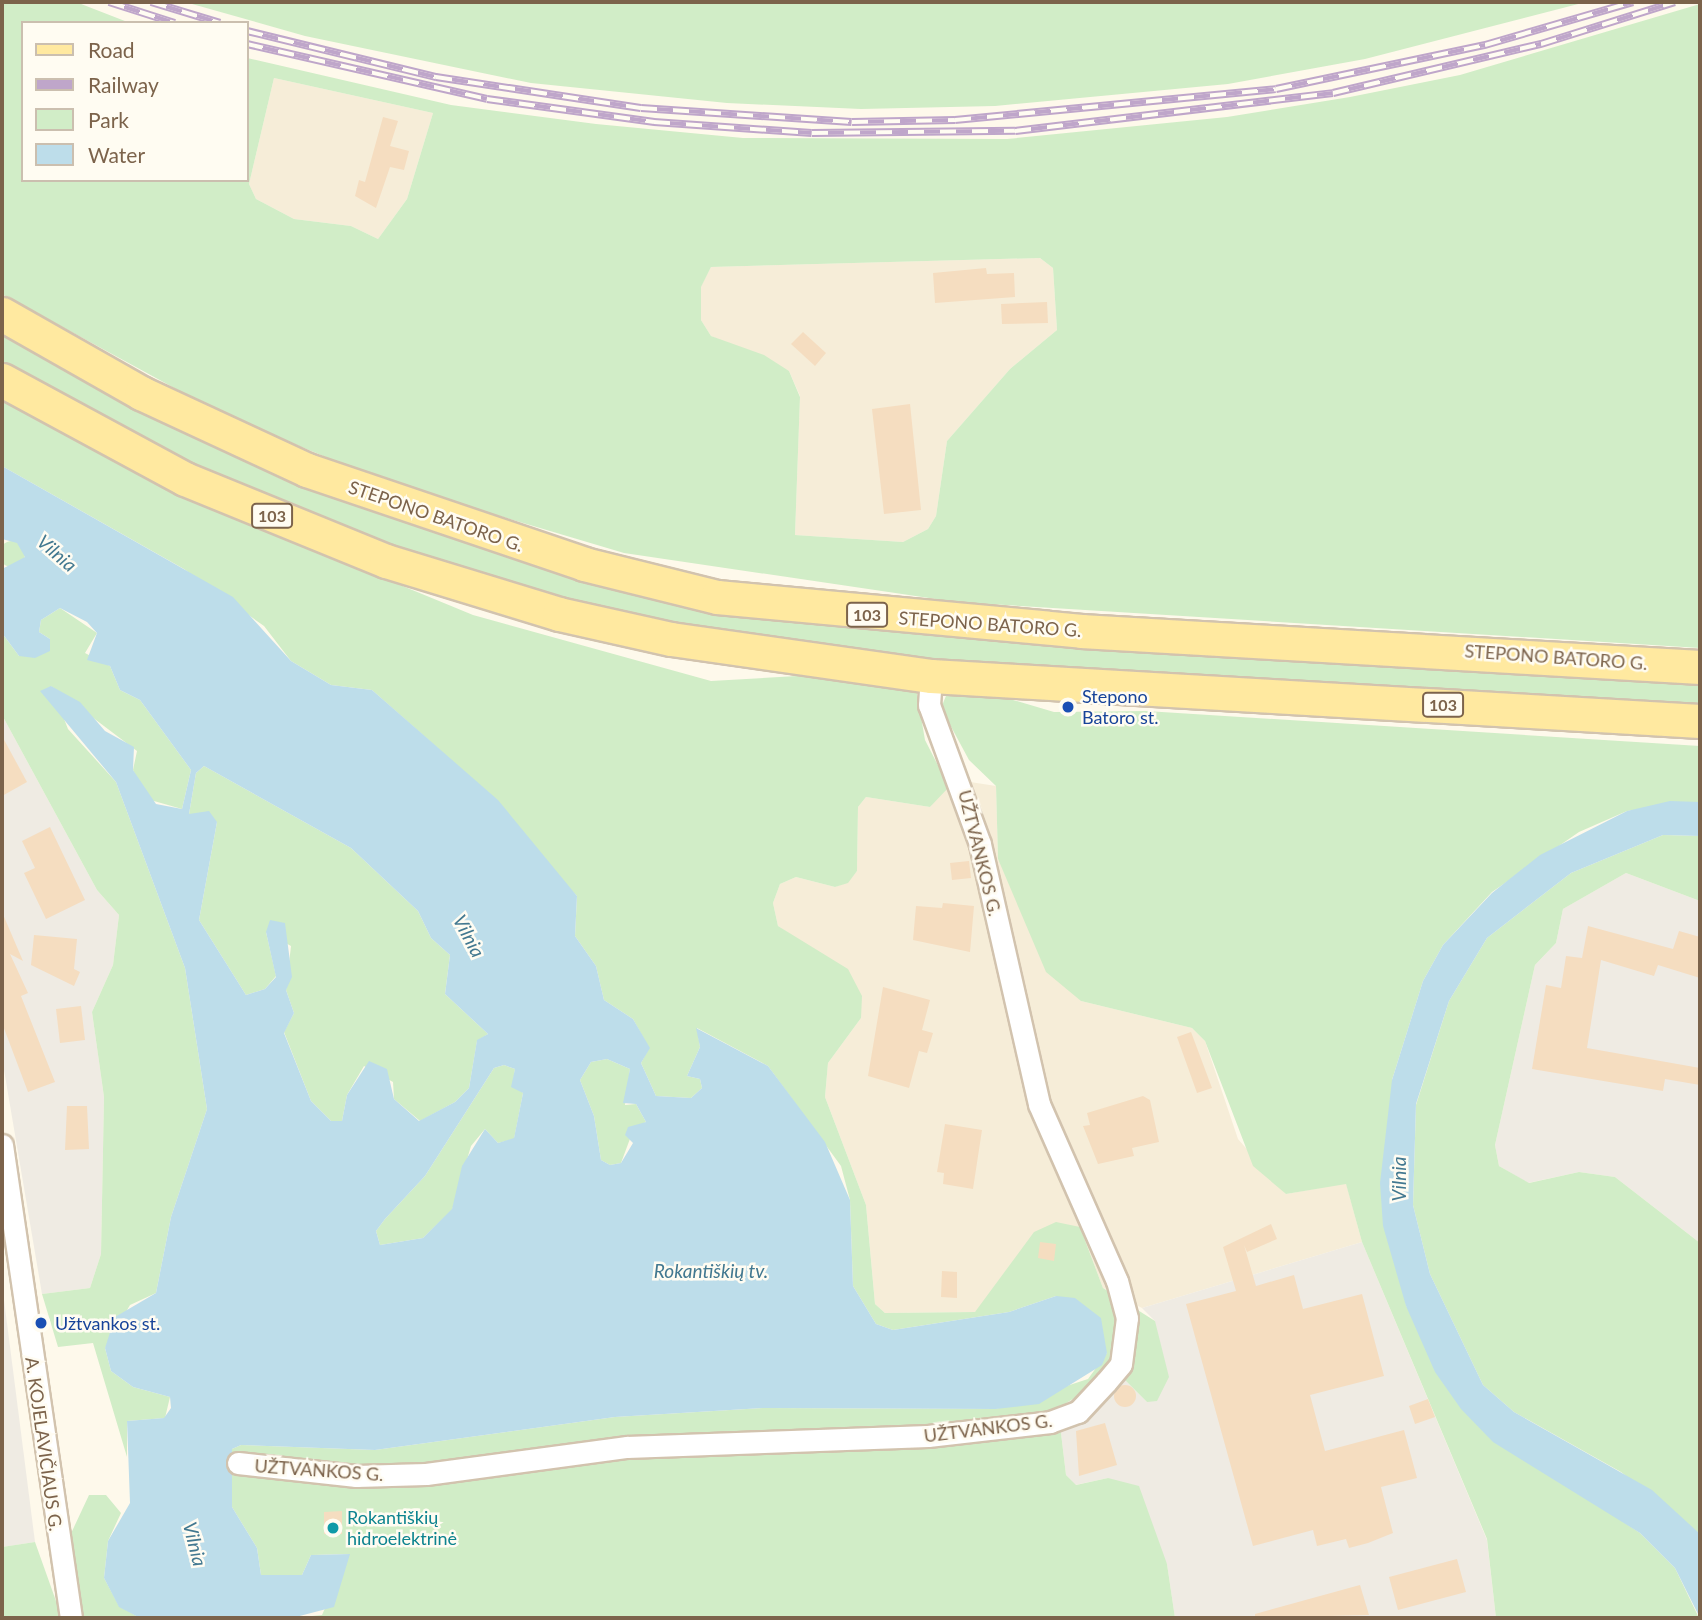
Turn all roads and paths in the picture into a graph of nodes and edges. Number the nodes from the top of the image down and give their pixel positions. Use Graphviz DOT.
graph roads {
  1 [pos="2,314"];
  2 [pos="2,380"];
  3 [pos="1700,667"];
  4 [pos="931,676"];
  5 [pos="1700,721"];
  6 [pos="2,1144"];
  7 [pos="238,1463"];
  8 [pos="71,1618"];
  1 -- 3 [label="main road, STEPONO BATORO G. / 103"];
  2 -- 4 [label="main road, 103"];
  4 -- 5 [label="main road, 103"];
  4 -- 7 [label="street, UŽTVANKOS G."];
  6 -- 8 [label="street, A. KOJELAVIČIAUS G."];
}
